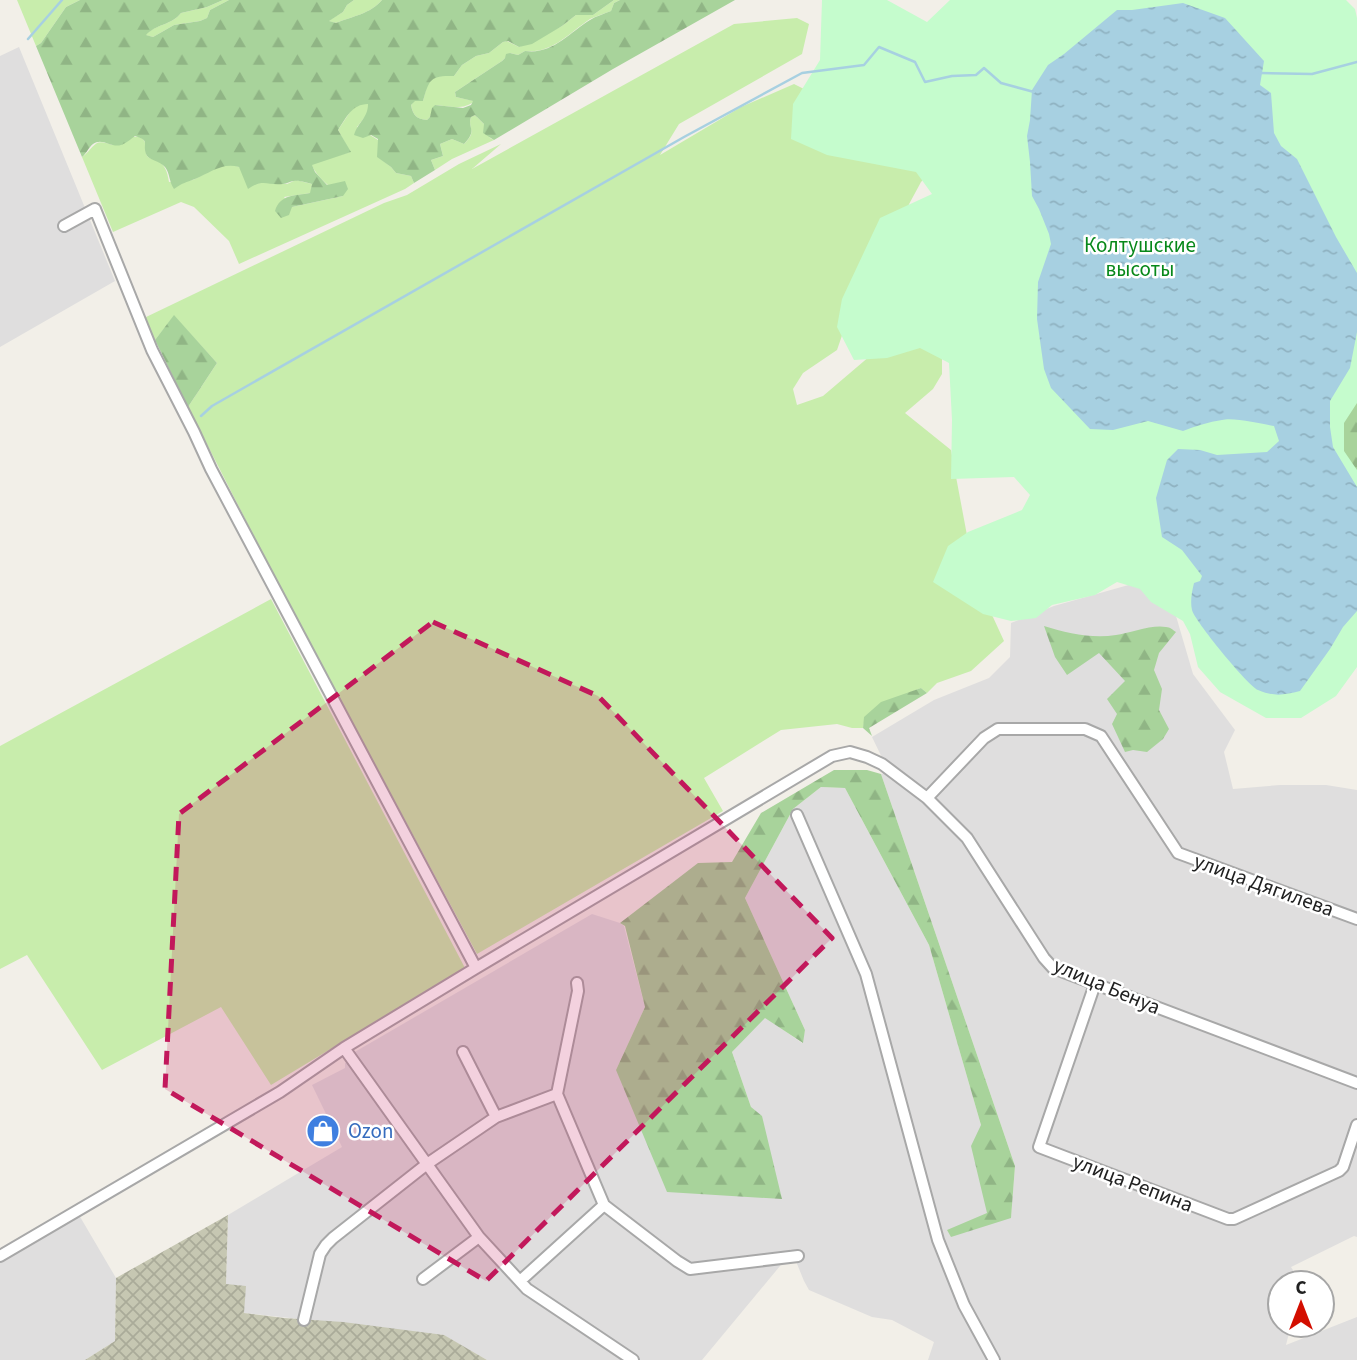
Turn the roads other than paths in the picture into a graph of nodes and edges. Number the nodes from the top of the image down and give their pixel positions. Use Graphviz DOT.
graph roads {
  1 [pos="64,226"];
  2 [pos="927,799"];
  3 [pos="797,815"];
  4 [pos="1357,919"];
  5 [pos="476,968"];
  6 [pos="577,983"];
  7 [pos="1095,985"];
  8 [pos="344,1048"];
  9 [pos="463,1052"];
  10 [pos="1357,1083"];
  11 [pos="557,1094"];
  12 [pos="496,1116"];
  13 [pos="1357,1125"];
  14 [pos="427,1164"];
  15 [pos="604,1205"];
  16 [pos="480,1237"];
  17 [pos="0,1256"];
  18 [pos="799,1256"];
  19 [pos="422,1279"];
  20 [pos="520,1281"];
  21 [pos="304,1320"];
  22 [pos="634,1360"];
  23 [pos="994,1360"];
  1 -- 5 [label="street"];
  2 -- 4 [label="street, улица Дягилева"];
  2 -- 5 [label="street, улица Бенуа"];
  2 -- 7 [label="street, улица Бенуа"];
  3 -- 23 [label="street"];
  5 -- 8 [label="street, улица Бенуа"];
  6 -- 11 [label="street"];
  7 -- 10 [label="street, улица Бенуа"];
  7 -- 13 [label="street, улица Репина"];
  8 -- 14 [label="street"];
  8 -- 17 [label="street, улица Бенуа"];
  9 -- 12 [label="street"];
  11 -- 12 [label="street"];
  11 -- 15 [label="street"];
  12 -- 14 [label="street"];
  14 -- 16 [label="street"];
  14 -- 21 [label="street"];
  15 -- 18 [label="street"];
  15 -- 20 [label="street"];
  16 -- 19 [label="street"];
  16 -- 20 [label="street"];
  20 -- 22 [label="street"];
}
